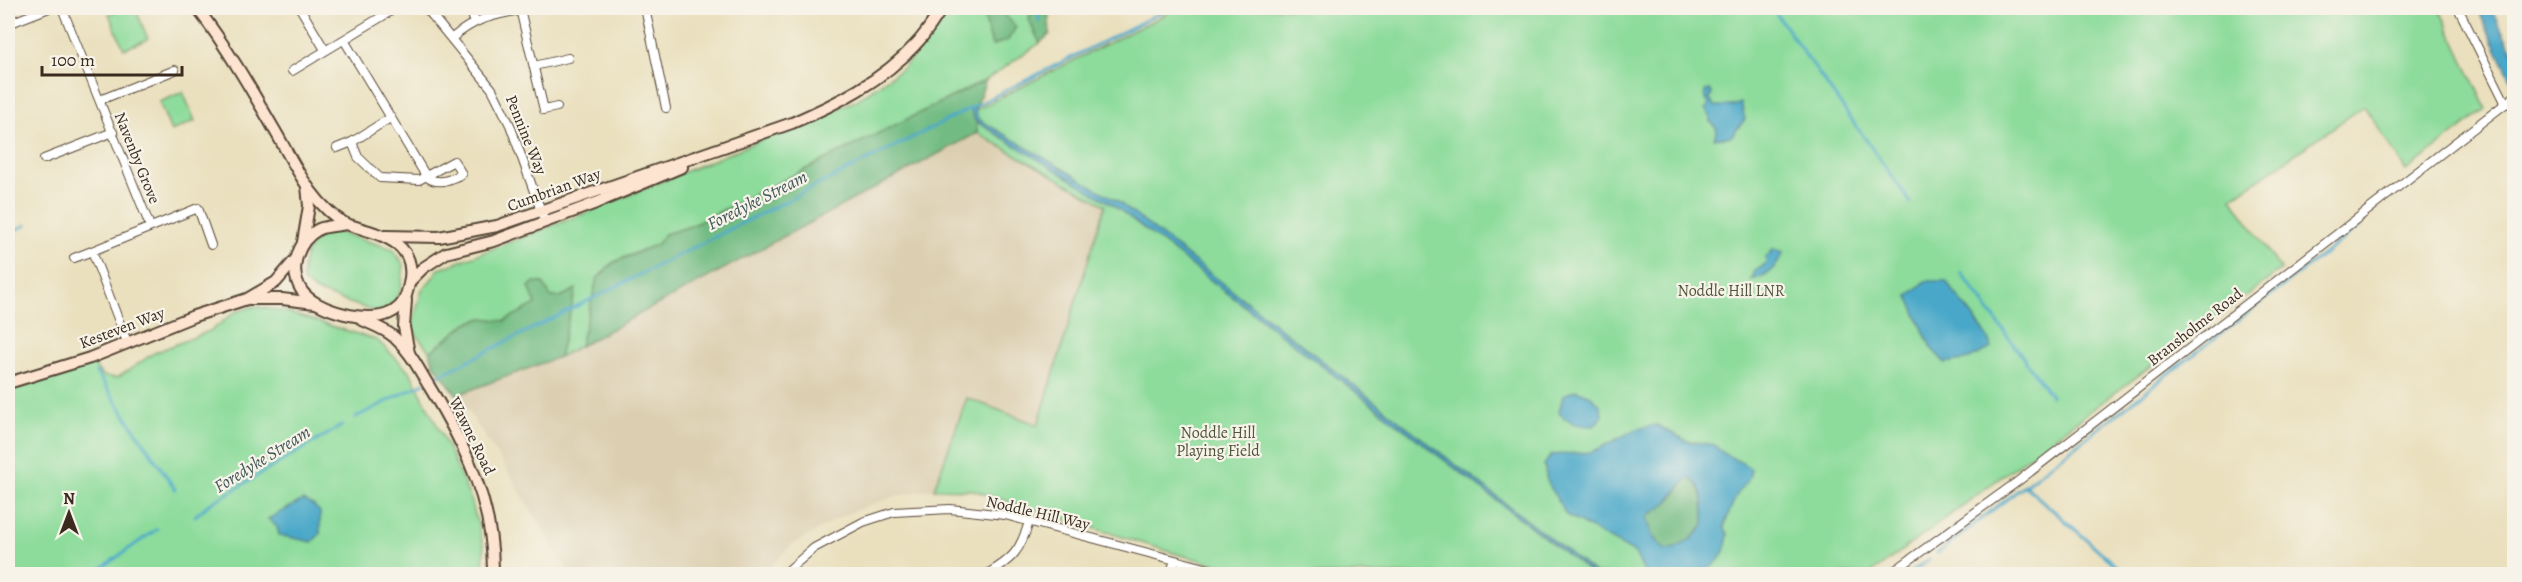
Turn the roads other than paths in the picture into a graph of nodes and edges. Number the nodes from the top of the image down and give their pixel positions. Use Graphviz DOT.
graph roads {
  1 [pos="49,8"];
  2 [pos="62,8"];
  3 [pos="197,8"];
  4 [pos="300,8"];
  5 [pos="396,8"];
  6 [pos="426,8"];
  7 [pos="471,8"];
  8 [pos="524,8"];
  9 [pos="645,8"];
  10 [pos="942,8"];
  11 [pos="2458,8"];
  12 [pos="28,11"];
  13 [pos="474,22"];
  14 [pos="8,24"];
  15 [pos="452,38"];
  16 [pos="344,40"];
  17 [pos="325,50"];
  18 [pos="568,58"];
  19 [pos="534,66"];
  20 [pos="175,70"];
  21 [pos="292,70"];
  22 [pos="100,100"];
  23 [pos="2511,100"];
  24 [pos="557,107"];
  25 [pos="666,108"];
  26 [pos="390,118"];
  27 [pos="113,132"];
  28 [pos="352,142"];
  29 [pos="337,148"];
  30 [pos="44,159"];
  31 [pos="307,186"];
  32 [pos="543,217"];
  33 [pos="346,225"];
  34 [pos="150,226"];
  35 [pos="385,236"];
  36 [pos="303,242"];
  37 [pos="211,245"];
  38 [pos="92,251"];
  39 [pos="74,258"];
  40 [pos="295,260"];
  41 [pos="410,282"];
  42 [pos="247,299"];
  43 [pos="405,300"];
  44 [pos="315,303"];
  45 [pos="359,318"];
  46 [pos="127,342"];
  47 [pos="409,352"];
  48 [pos="8,382"];
  49 [pos="1029,522"];
  50 [pos="1175,561"];
  51 [pos="493,574"];
  52 [pos="784,574"];
  53 [pos="987,574"];
  54 [pos="1170,574"];
  55 [pos="1228,574"];
  56 [pos="1890,574"];
  1 -- 12 [label="street"];
  2 -- 22 [label="street, Navenby Grove"];
  3 -- 31 [label="street"];
  4 -- 17 [label="street"];
  5 -- 16 [label="street"];
  6 -- 15 [label="street, Pennine Way"];
  7 -- 13 [label="street"];
  8 -- 13 [label="street"];
  8 -- 19 [label="street"];
  9 -- 25 [label="street"];
  10 -- 32 [label="street, Cumbrian Way"];
  11 -- 23 [label="street"];
  12 -- 14 [label="street"];
  13 -- 15 [label="street"];
  15 -- 32 [label="street, Pennine Way"];
  16 -- 17 [label="street"];
  16 -- 26 [label="street"];
  17 -- 21 [label="street"];
  18 -- 19 [label="street"];
  19 -- 24 [label="street"];
  20 -- 22 [label="street"];
  22 -- 27 [label="street, Navenby Grove"];
  23 -- 56 [label="street, Bransholme Road"];
  26 -- 28 [label="street"];
  26 -- 28 [label="street"];
  27 -- 30 [label="street"];
  27 -- 34 [label="street, Navenby Grove"];
  28 -- 29 [label="street"];
  31 -- 33 [label="street"];
  31 -- 36 [label="street"];
  32 -- 35 [label="street, Cumbrian Way"];
  32 -- 41 [label="street, Cumbrian Way"];
  33 -- 35 [label="street"];
  33 -- 36 [label="street"];
  34 -- 37 [label="street"];
  34 -- 38 [label="street"];
  35 -- 41 [label="street"];
  36 -- 40 [label="street"];
  38 -- 39 [label="street"];
  38 -- 46 [label="street"];
  40 -- 42 [label="street, Kesteven Way"];
  40 -- 44 [label="street"];
  41 -- 43 [label="street"];
  42 -- 44 [label="street, Kesteven Way"];
  42 -- 46 [label="street, Kesteven Way"];
  43 -- 45 [label="street"];
  43 -- 47 [label="street, Wawne Road"];
  44 -- 45 [label="street"];
  45 -- 47 [label="street, Wawne Road"];
  46 -- 48 [label="street, Kesteven Way"];
  47 -- 51 [label="street, Wawne Road"];
  49 -- 50 [label="street, Noddle Hill Way"];
  49 -- 52 [label="street, Noddle Hill Way"];
  49 -- 53 [label="street"];
  50 -- 54 [label="street"];
  50 -- 55 [label="street, Noddle Hill Way"];
}
